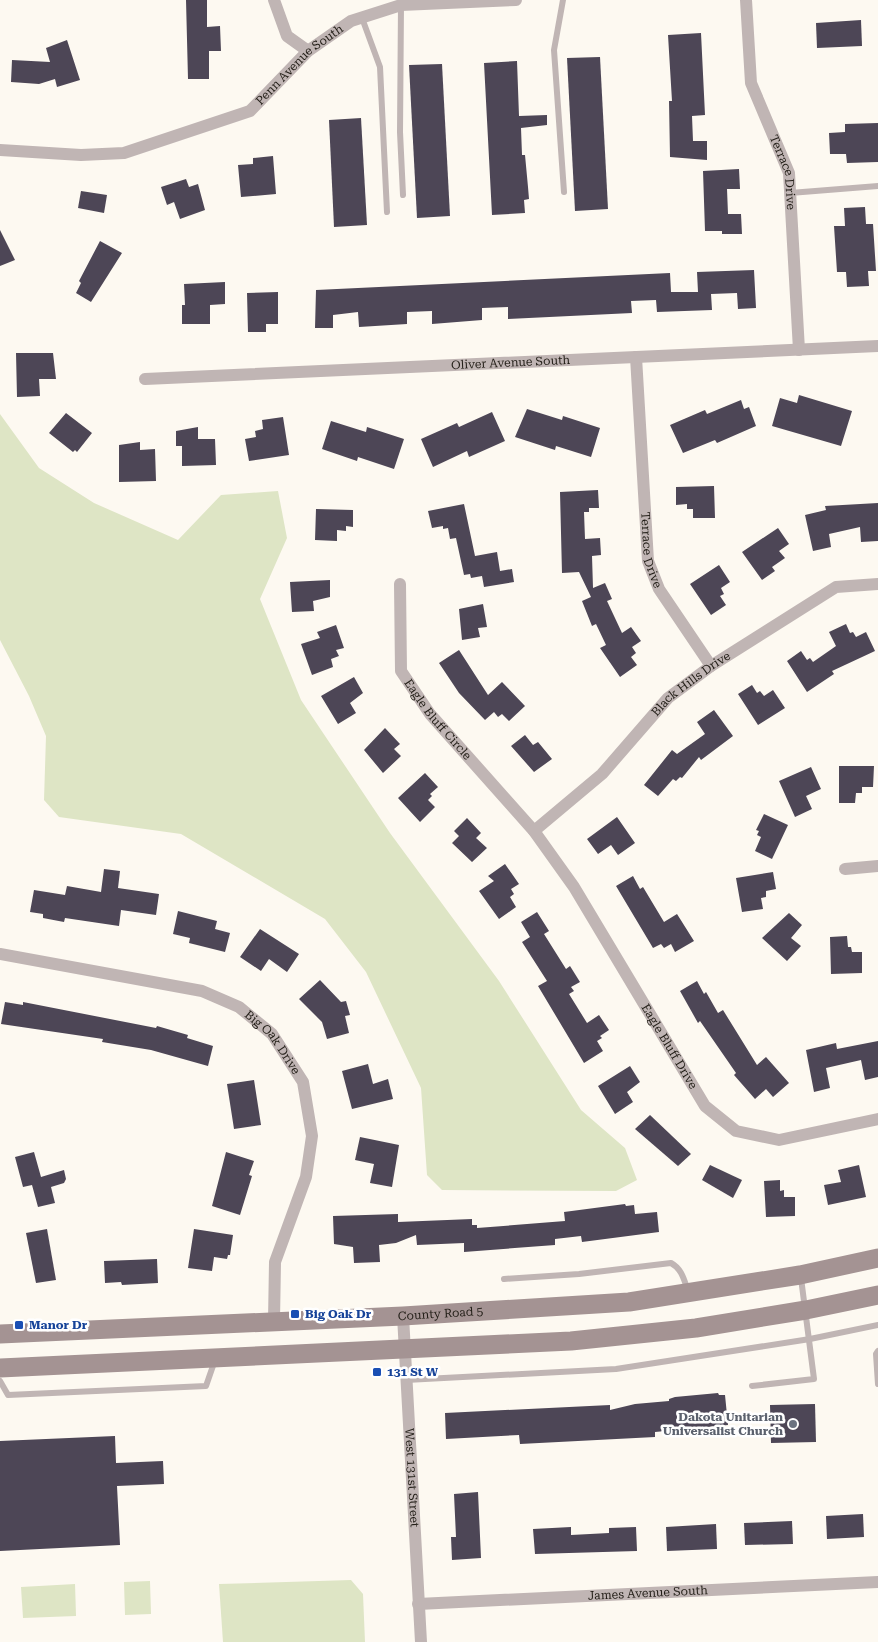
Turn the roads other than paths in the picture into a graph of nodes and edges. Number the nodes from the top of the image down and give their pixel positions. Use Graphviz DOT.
graph roads {
  1 [pos="274,0"];
  2 [pos="516,0"];
  3 [pos="563,0"];
  4 [pos="746,0"];
  5 [pos="401,5"];
  6 [pos="362,18"];
  7 [pos="308,51"];
  8 [pos="0,150"];
  9 [pos="878,186"];
  10 [pos="564,192"];
  11 [pos="790,193"];
  12 [pos="403,195"];
  13 [pos="387,212"];
  14 [pos="878,346"];
  15 [pos="798,350"];
  16 [pos="636,357"];
  17 [pos="145,379"];
  18 [pos="400,584"];
  19 [pos="878,584"];
  20 [pos="711,666"];
  21 [pos="534,830"];
  22 [pos="878,866"];
  23 [pos="845,869"];
  24 [pos="0,954"];
  25 [pos="878,1119"];
  26 [pos="878,1258"];
  27 [pos="800,1275"];
  28 [pos="504,1279"];
  29 [pos="689,1294"];
  30 [pos="878,1295"];
  31 [pos="806,1310"];
  32 [pos="403,1316"];
  33 [pos="274,1321"];
  34 [pos="878,1325"];
  35 [pos="0,1334"];
  36 [pos="810,1339"];
  37 [pos="405,1350"];
  38 [pos="878,1351"];
  39 [pos="216,1358"];
  40 [pos="0,1368"];
  41 [pos="406,1380"];
  42 [pos="0,1382"];
  43 [pos="878,1384"];
  44 [pos="752,1386"];
  45 [pos="878,1582"];
  46 [pos="418,1604"];
  47 [pos="421,1642"];
  1 -- 7 [label="street"];
  2 -- 5 [label="street, Penn Avenue South"];
  3 -- 10 [label="lane"];
  4 -- 11 [label="street, Terrace Drive"];
  5 -- 6 [label="street, Penn Avenue South"];
  5 -- 12 [label="lane"];
  6 -- 7 [label="street, Penn Avenue South"];
  6 -- 13 [label="lane"];
  7 -- 8 [label="street, Penn Avenue South"];
  9 -- 11 [label="lane"];
  11 -- 15 [label="street, Terrace Drive"];
  14 -- 15 [label="street, Oliver Avenue South"];
  15 -- 16 [label="street, Oliver Avenue South"];
  16 -- 17 [label="street, Oliver Avenue South"];
  16 -- 20 [label="street, Terrace Drive"];
  18 -- 21 [label="street, Eagle Bluff Circle"];
  19 -- 20 [label="street, Black Hills Drive"];
  20 -- 21 [label="street, Black Hills Drive"];
  21 -- 25 [label="street, Eagle Bluff Drive"];
  22 -- 23 [label="street"];
  24 -- 33 [label="street, Big Oak Drive"];
  26 -- 27 [label="main road, County Road 5"];
  27 -- 29 [label="main road, County Road 5"];
  27 -- 31 [label="lane"];
  28 -- 29 [label="lane"];
  29 -- 32 [label="main road, County Road 5"];
  30 -- 31 [label="main road"];
  31 -- 36 [label="lane"];
  31 -- 37 [label="main road"];
  32 -- 33 [label="main road, County Road 5"];
  32 -- 37 [label="street, West 131st Street"];
  33 -- 35 [label="main road, County Road 5"];
  34 -- 36 [label="lane"];
  36 -- 41 [label="lane"];
  36 -- 44 [label="lane"];
  37 -- 39 [label="main road"];
  37 -- 41 [label="street, West 131st Street"];
  38 -- 43 [label="lane"];
  39 -- 40 [label="main road"];
  39 -- 42 [label="lane"];
  41 -- 46 [label="street, West 131st Street"];
  45 -- 46 [label="street, James Avenue South"];
  46 -- 47 [label="street, West 131st Street"];
}
